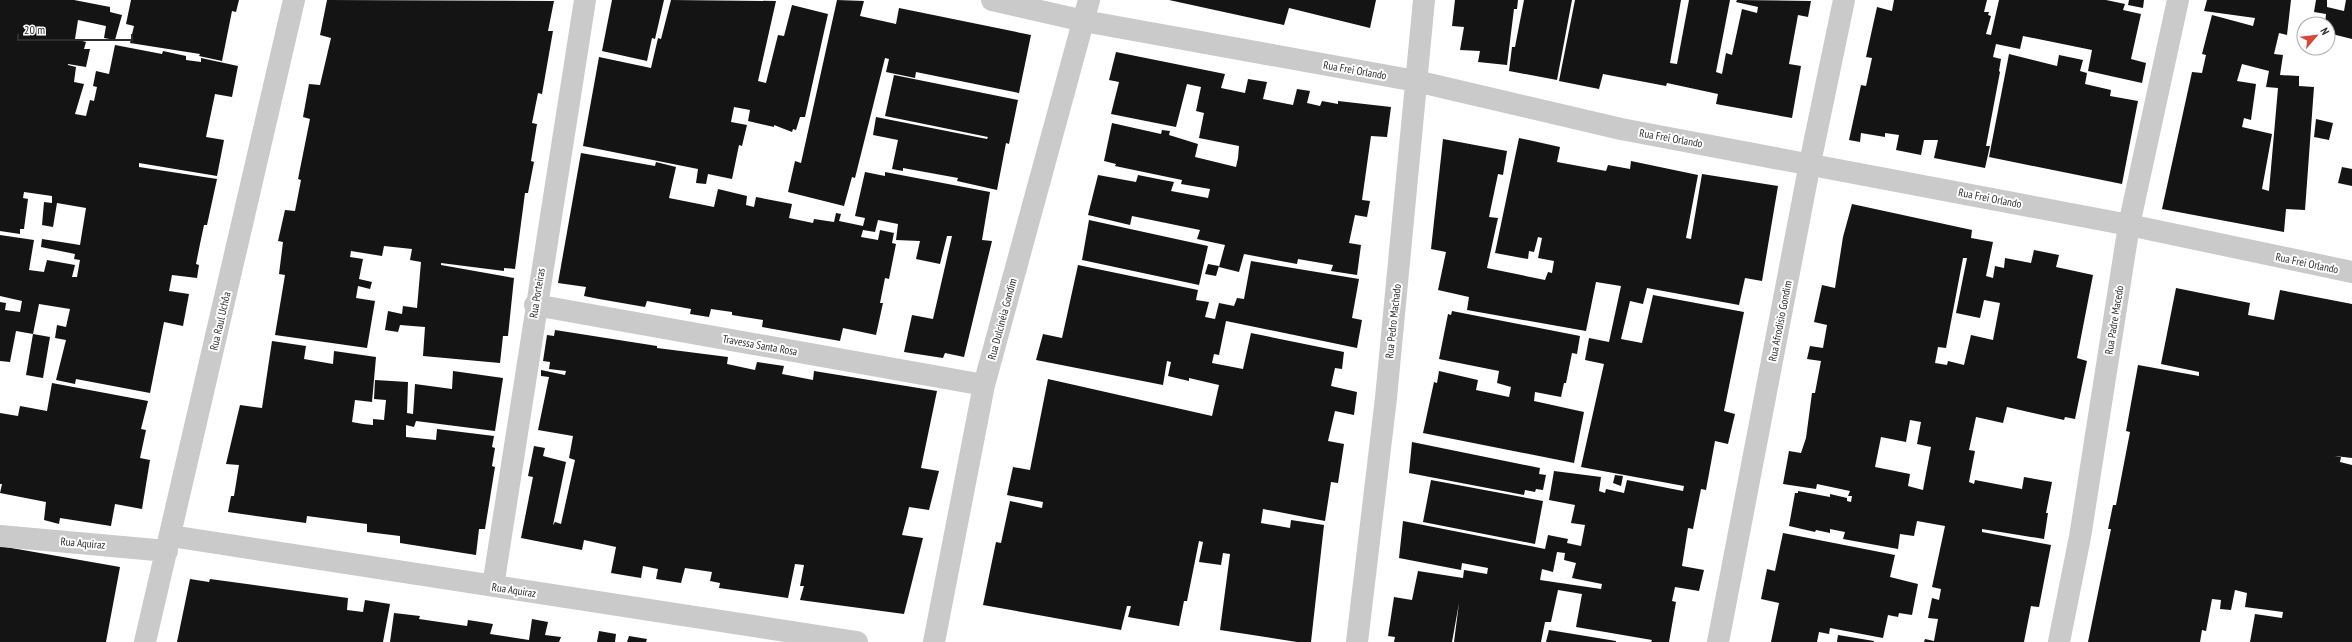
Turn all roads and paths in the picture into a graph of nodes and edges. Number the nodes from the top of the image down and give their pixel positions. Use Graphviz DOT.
graph roads {
  1 [pos="294,0"];
  2 [pos="585,0"];
  3 [pos="992,0"];
  4 [pos="1089,0"];
  5 [pos="1424,0"];
  6 [pos="1844,0"];
  7 [pos="2178,0"];
  8 [pos="1084,21"];
  9 [pos="1416,81"];
  10 [pos="1810,163"];
  11 [pos="2129,225"];
  12 [pos="2352,272"];
  13 [pos="535,305"];
  14 [pos="984,385"];
  15 [pos="0,536"];
  16 [pos="169,543"];
  17 [pos="493,586"];
  18 [pos="145,642"];
  19 [pos="857,642"];
  20 [pos="934,642"];
  21 [pos="1357,642"];
  22 [pos="1718,642"];
  23 [pos="2059,642"];
  1 -- 16 [label="street, Rua Raul Uchôa"];
  2 -- 13 [label="street, Rua Porteiras"];
  3 -- 8 [label="street, Rua Frei Orlando"];
  4 -- 8 [label="street, Rua Dulcinéia Gondim"];
  5 -- 9 [label="street, Rua Pedro Machado"];
  6 -- 10 [label="street, Rua Afrodísio Gondim"];
  7 -- 11 [label="street, Rua Padre Macedo"];
  8 -- 9 [label="street, Rua Frei Orlando"];
  8 -- 14 [label="street, Rua Dulcinéia Gondim"];
  9 -- 10 [label="street, Rua Frei Orlando"];
  9 -- 21 [label="street, Rua Pedro Machado"];
  10 -- 11 [label="street, Rua Frei Orlando"];
  10 -- 22 [label="street, Rua Afrodísio Gondim"];
  11 -- 12 [label="street, Rua Frei Orlando"];
  11 -- 23 [label="street, Rua Padre Macedo"];
  13 -- 14 [label="street, Travessa Santa Rosa"];
  13 -- 17 [label="street, Rua Porteiras"];
  14 -- 20 [label="street, Rua Dulcinéia Gondim"];
  15 -- 16 [label="street, Rua Aquiraz"];
  16 -- 17 [label="street, Rua Aquiraz"];
  16 -- 18 [label="street, Rua Raul Uchôa"];
  17 -- 19 [label="street, Rua Aquiraz"];
}
